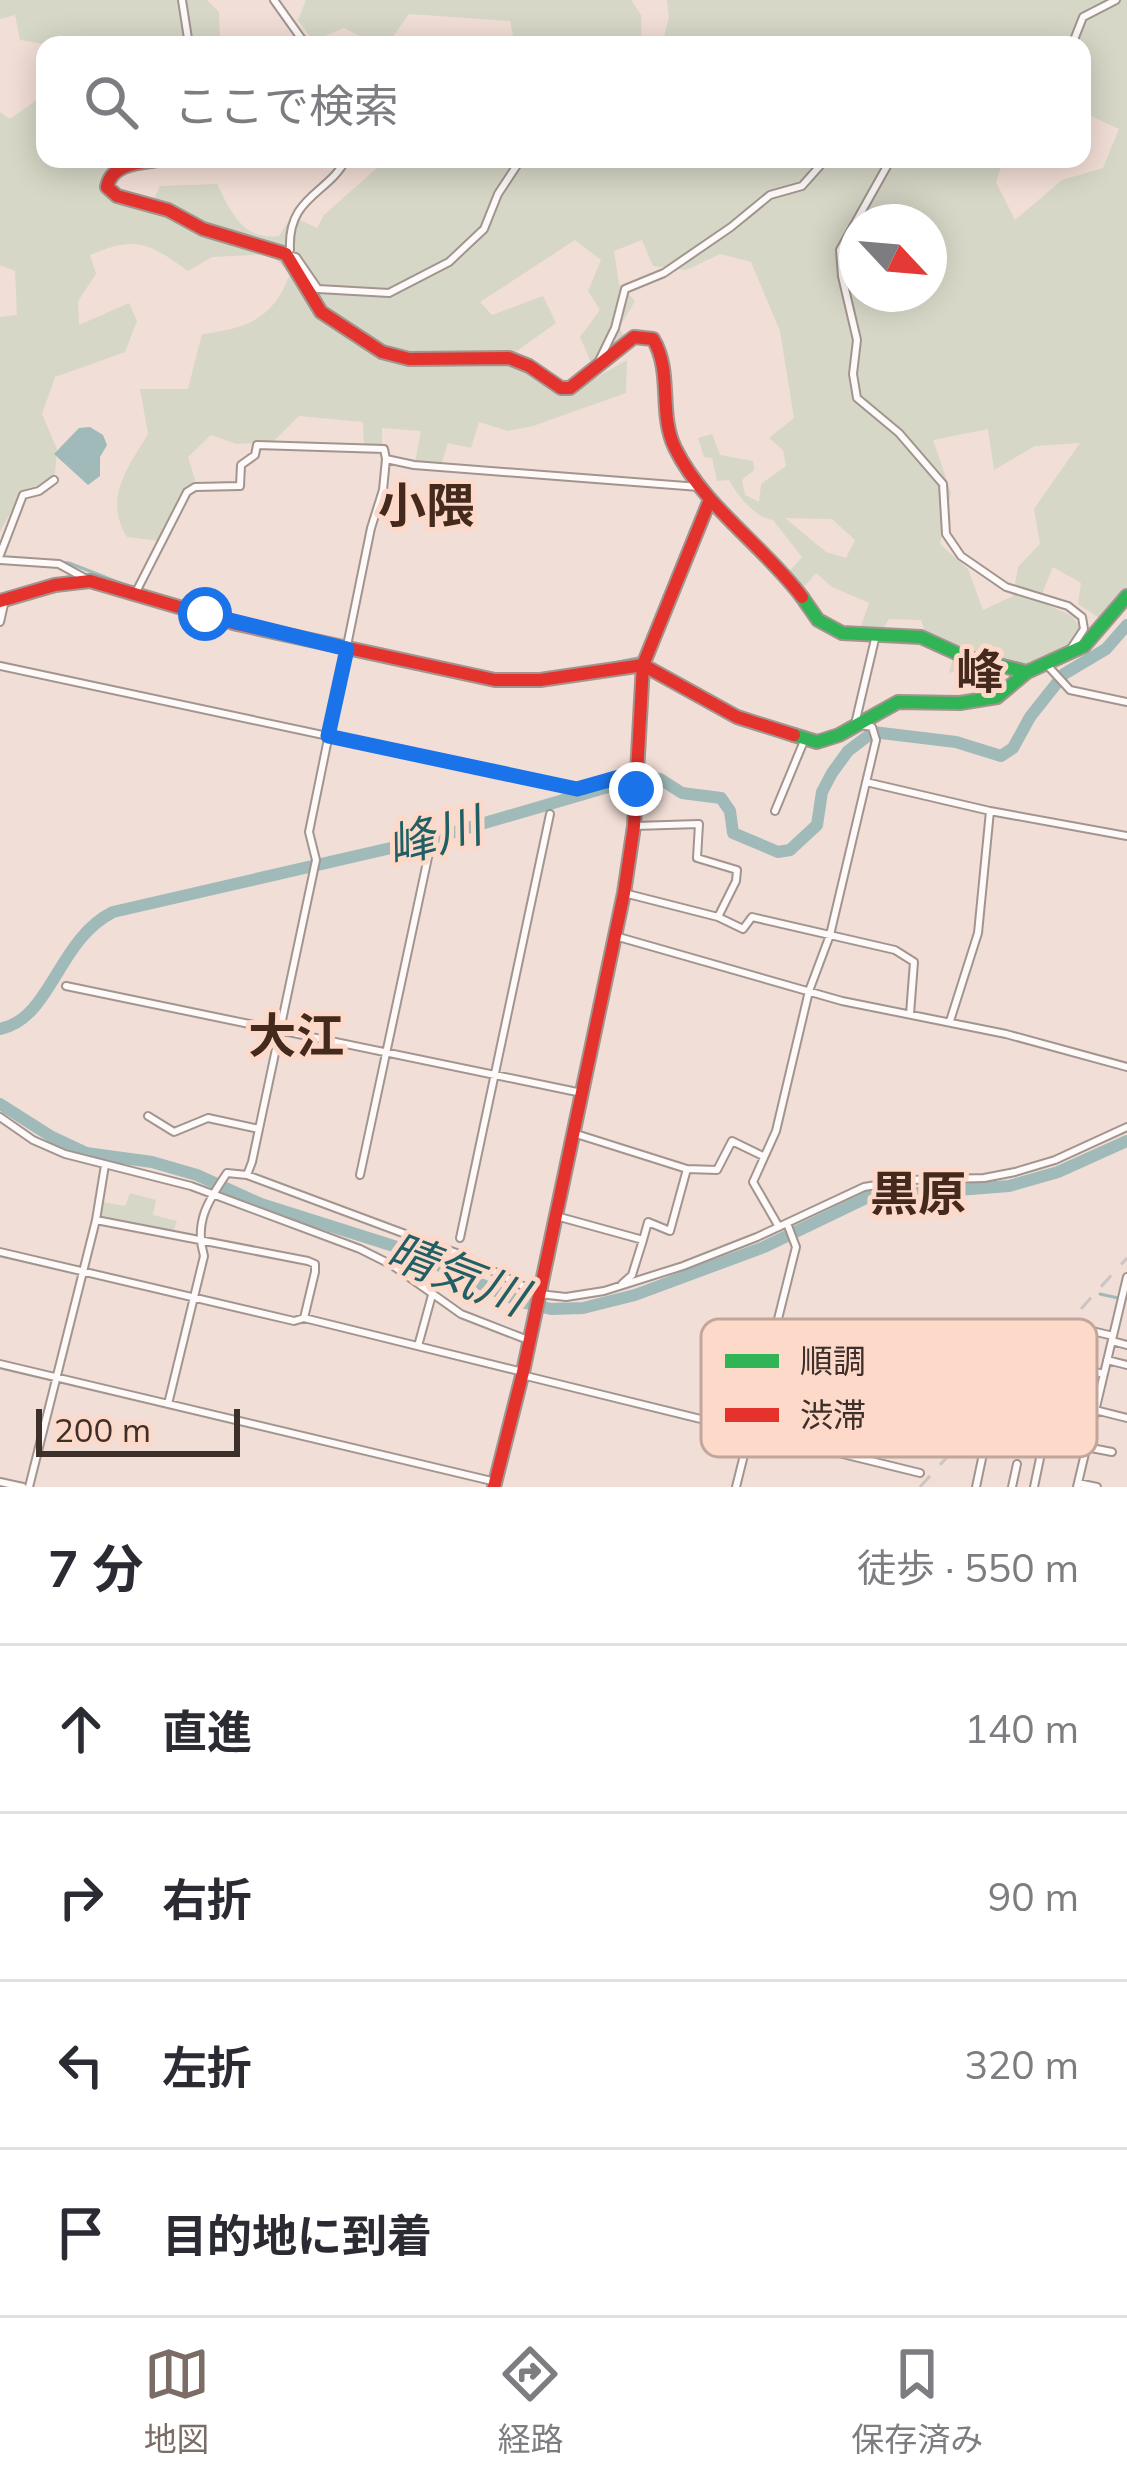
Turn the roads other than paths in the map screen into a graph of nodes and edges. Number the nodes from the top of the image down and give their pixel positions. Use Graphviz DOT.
graph roads {
  1 [pos="182,0"];
  2 [pos="274,0"];
  3 [pos="1116,0"];
  4 [pos="188,36"];
  5 [pos="300,36"];
  6 [pos="1075,36"];
  7 [pos="122,168"];
  8 [pos="341,168"];
  9 [pos="516,168"];
  10 [pos="818,168"];
  11 [pos="886,168"];
  12 [pos="286,254"];
  13 [pos="597,369"];
  14 [pos="386,459"];
  15 [pos="54,480"];
  16 [pos="703,487"];
  17 [pos="709,502"];
  18 [pos="0,558"];
  19 [pos="90,581"];
  20 [pos="136,593"];
  21 [pos="1127,596"];
  22 [pos="2,600"];
  23 [pos="0,622"];
  24 [pos="875,638"];
  25 [pos="347,649"];
  26 [pos="1066,657"];
  27 [pos="643,665"];
  28 [pos="1046,665"];
  29 [pos="0,666"];
  30 [pos="1027,672"];
  31 [pos="1127,702"];
  32 [pos="855,724"];
  33 [pos="328,736"];
  34 [pos="804,741"];
  35 [pos="637,772"];
  36 [pos="866,782"];
  37 [pos="775,811"];
  38 [pos="990,811"];
  39 [pos="550,814"];
  40 [pos="634,826"];
  41 [pos="1127,836"];
  42 [pos="430,848"];
  43 [pos="624,893"];
  44 [pos="718,917"];
  45 [pos="830,935"];
  46 [pos="615,936"];
  47 [pos="66,986"];
  48 [pos="809,991"];
  49 [pos="910,1014"];
  50 [pos="950,1021"];
  51 [pos="280,1030"];
  52 [pos="387,1052"];
  53 [pos="1127,1067"];
  54 [pos="495,1075"];
  55 [pos="582,1094"];
  56 [pos="148,1116"];
  57 [pos="0,1117"];
  58 [pos="1127,1127"];
  59 [pos="259,1129"];
  60 [pos="573,1133"];
  61 [pos="763,1156"];
  62 [pos="105,1165"];
  63 [pos="687,1169"];
  64 [pos="247,1175"];
  65 [pos="360,1175"];
  66 [pos="214,1194"];
  67 [pos="556,1216"];
  68 [pos="96,1220"];
  69 [pos="784,1226"];
  70 [pos="460,1238"];
  71 [pos="197,1240"];
  72 [pos="643,1240"];
  73 [pos="0,1252"];
  74 [pos="80,1271"];
  75 [pos="1127,1277"];
  76 [pos="618,1287"];
  77 [pos="539,1294"];
  78 [pos="432,1295"];
  79 [pos="194,1297"];
  80 [pos="1124,1303"];
  81 [pos="304,1318"];
  82 [pos="777,1319"];
  83 [pos="1097,1334"];
  84 [pos="1112,1339"];
  85 [pos="530,1340"];
  86 [pos="1127,1345"];
  87 [pos="418,1346"];
  88 [pos="1107,1360"];
  89 [pos="0,1364"];
  90 [pos="1127,1365"];
  91 [pos="1097,1372"];
  92 [pos="522,1373"];
  93 [pos="1104,1374"];
  94 [pos="56,1377"];
  95 [pos="1097,1402"];
  96 [pos="168,1404"];
  97 [pos="1097,1410"];
  98 [pos="1127,1418"];
  99 [pos="701,1419"];
  100 [pos="1097,1449"];
  101 [pos="1112,1452"];
  102 [pos="744,1457"];
  103 [pos="858,1457"];
  104 [pos="981,1457"];
  105 [pos="1040,1457"];
  106 [pos="1017,1464"];
  107 [pos="920,1472"];
  108 [pos="0,1482"];
  109 [pos="495,1484"];
  110 [pos="1077,1485"];
  111 [pos="26,1487"];
  112 [pos="736,1487"];
  113 [pos="976,1487"];
  114 [pos="1012,1487"];
  115 [pos="1034,1487"];
  116 [pos="1097,1487"];
  1 -- 4 [label="street"];
  2 -- 5 [label="street"];
  3 -- 6 [label="street"];
  7 -- 12 [label="street"];
  8 -- 12 [label="street"];
  9 -- 12 [label="street"];
  10 -- 13 [label="street"];
  11 -- 26 [label="street"];
  12 -- 13 [label="street"];
  13 -- 16 [label="street"];
  14 -- 16 [label="street"];
  14 -- 20 [label="street"];
  14 -- 25 [label="street"];
  15 -- 18 [label="street"];
  16 -- 17 [label="street"];
  17 -- 24 [label="street"];
  17 -- 27 [label="street"];
  18 -- 19 [label="street"];
  19 -- 20 [label="street"];
  19 -- 22 [label="street"];
  20 -- 25 [label="street"];
  21 -- 26 [label="street"];
  22 -- 23 [label="street"];
  24 -- 30 [label="street"];
  24 -- 32 [label="street"];
  25 -- 27 [label="street"];
  25 -- 33 [label="street"];
  26 -- 28 [label="street"];
  27 -- 34 [label="street"];
  27 -- 35 [label="street"];
  28 -- 30 [label="street"];
  28 -- 31 [label="street"];
  29 -- 33 [label="street"];
  30 -- 32 [label="street"];
  32 -- 34 [label="street"];
  32 -- 36 [label="street"];
  33 -- 35 [label="street"];
  33 -- 51 [label="street"];
  34 -- 37 [label="street"];
  35 -- 40 [label="street"];
  36 -- 38 [label="street"];
  36 -- 45 [label="street"];
  38 -- 41 [label="street"];
  38 -- 50 [label="street"];
  39 -- 54 [label="street"];
  40 -- 43 [label="street"];
  40 -- 44 [label="street"];
  42 -- 52 [label="street"];
  43 -- 44 [label="street"];
  43 -- 46 [label="street"];
  44 -- 45 [label="street"];
  45 -- 48 [label="street"];
  45 -- 49 [label="street"];
  46 -- 48 [label="street"];
  46 -- 55 [label="street"];
  47 -- 51 [label="street"];
  48 -- 49 [label="street"];
  48 -- 61 [label="street"];
  49 -- 50 [label="street"];
  50 -- 53 [label="street"];
  51 -- 52 [label="street"];
  51 -- 59 [label="street"];
  52 -- 54 [label="street"];
  52 -- 65 [label="street"];
  54 -- 55 [label="street"];
  54 -- 70 [label="street"];
  55 -- 60 [label="street"];
  56 -- 59 [label="street"];
  57 -- 62 [label="street"];
  58 -- 69 [label="street"];
  59 -- 64 [label="street"];
  60 -- 63 [label="street"];
  60 -- 67 [label="street"];
  61 -- 63 [label="street"];
  61 -- 69 [label="street"];
  62 -- 66 [label="street"];
  62 -- 68 [label="street"];
  63 -- 72 [label="street"];
  64 -- 66 [label="street"];
  64 -- 77 [label="street"];
  66 -- 71 [label="street"];
  66 -- 78 [label="street"];
  67 -- 72 [label="street"];
  67 -- 77 [label="street"];
  68 -- 71 [label="street"];
  68 -- 74 [label="street"];
  69 -- 76 [label="street"];
  69 -- 82 [label="street"];
  71 -- 79 [label="street"];
  71 -- 81 [label="street"];
  72 -- 76 [label="street"];
  73 -- 74 [label="street"];
  74 -- 79 [label="street"];
  74 -- 94 [label="street"];
  75 -- 80 [label="street"];
  76 -- 77 [label="street"];
  77 -- 85 [label="street"];
  78 -- 85 [label="street"];
  78 -- 87 [label="street"];
  79 -- 81 [label="street"];
  79 -- 96 [label="street"];
  80 -- 84 [label="street"];
  81 -- 87 [label="street"];
  83 -- 84 [label="street"];
  84 -- 86 [label="street"];
  84 -- 88 [label="street"];
  85 -- 92 [label="street"];
  87 -- 92 [label="street"];
  88 -- 90 [label="street"];
  88 -- 93 [label="street"];
  89 -- 94 [label="street"];
  91 -- 93 [label="street"];
  92 -- 99 [label="street"];
  92 -- 109 [label="street"];
  93 -- 95 [label="street"];
  94 -- 96 [label="street"];
  94 -- 111 [label="street"];
  96 -- 109 [label="street"];
  97 -- 98 [label="street"];
  100 -- 101 [label="street"];
  102 -- 112 [label="street"];
  103 -- 107 [label="street"];
  104 -- 113 [label="street"];
  105 -- 115 [label="street"];
  106 -- 114 [label="street"];
  108 -- 111 [label="street"];
  110 -- 116 [label="street"];
}
